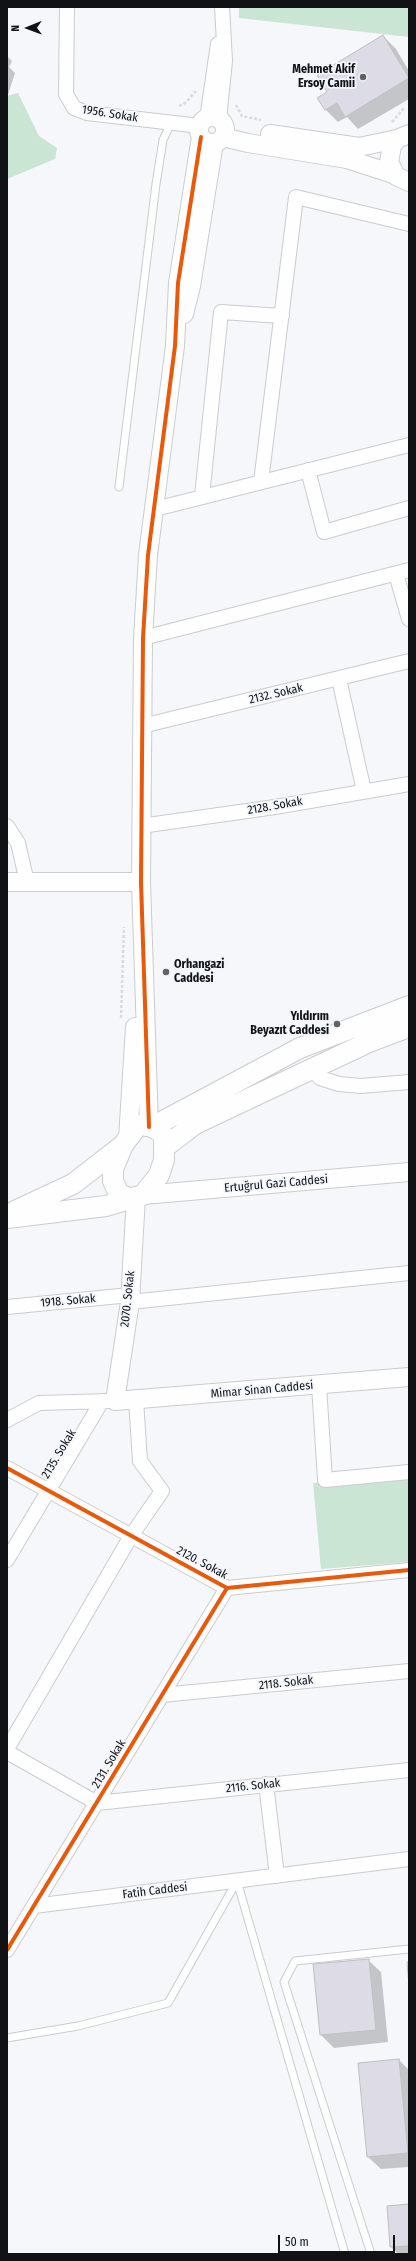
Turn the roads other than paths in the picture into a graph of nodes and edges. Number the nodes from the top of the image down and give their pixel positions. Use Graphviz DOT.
graph roads {
  1 [pos="67,7"];
  2 [pos="222,13"];
  3 [pos="170,123"];
  4 [pos="212,129"];
  5 [pos="404,134"];
  6 [pos="402,178"];
  7 [pos="409,224"];
  8 [pos="282,316"];
  9 [pos="409,445"];
  10 [pos="308,470"];
  11 [pos="261,482"];
  12 [pos="119,487"];
  13 [pos="202,496"];
  14 [pos="155,508"];
  15 [pos="409,508"];
  16 [pos="402,572"];
  17 [pos="409,619"];
  18 [pos="142,638"];
  19 [pos="409,661"];
  20 [pos="339,679"];
  21 [pos="142,726"];
  22 [pos="409,784"];
  23 [pos="364,791"];
  24 [pos="7,826"];
  25 [pos="141,826"];
  26 [pos="7,882"];
  27 [pos="27,882"];
  28 [pos="141,882"];
  29 [pos="409,1006"];
  30 [pos="409,1027"];
  31 [pos="312,1069"];
  32 [pos="409,1082"];
  33 [pos="150,1127"];
  34 [pos="125,1142"];
  35 [pos="165,1147"];
  36 [pos="409,1172"];
  37 [pos="136,1196"];
  38 [pos="7,1214"];
  39 [pos="7,1218"];
  40 [pos="409,1273"];
  41 [pos="130,1298"];
  42 [pos="7,1307"];
  43 [pos="409,1377"];
  44 [pos="319,1385"];
  45 [pos="136,1400"];
  46 [pos="109,1401"];
  47 [pos="7,1420"];
  48 [pos="7,1468"];
  49 [pos="409,1472"];
  50 [pos="48,1492"];
  51 [pos="131,1536"];
  52 [pos="7,1560"];
  53 [pos="409,1570"];
  54 [pos="227,1588"];
  55 [pos="409,1672"];
  56 [pos="162,1695"];
  57 [pos="7,1749"];
  58 [pos="7,1752"];
  59 [pos="409,1770"];
  60 [pos="266,1784"];
  61 [pos="97,1804"];
  62 [pos="409,1859"];
  63 [pos="277,1876"];
  64 [pos="237,1881"];
  65 [pos="34,1906"];
  66 [pos="409,1949"];
  67 [pos="7,1950"];
  68 [pos="7,2038"];
  69 [pos="345,2254"];
  70 [pos="371,2254"];
  1 -- 3 [label="street, 1956. Sokak"];
  2 -- 4 [label="street"];
  3 -- 4 [label="street, 1956. Sokak"];
  3 -- 12 [label="lane"];
  4 -- 5 [label="street"];
  4 -- 6 [label="street"];
  4 -- 14 [label="street"];
  5 -- 6 [label="street"];
  7 -- 8 [label="street"];
  8 -- 11 [label="street"];
  8 -- 13 [label="street"];
  9 -- 10 [label="street"];
  10 -- 11 [label="street"];
  10 -- 15 [label="street"];
  11 -- 13 [label="street"];
  13 -- 14 [label="street"];
  14 -- 18 [label="street"];
  16 -- 17 [label="street"];
  16 -- 18 [label="street"];
  18 -- 21 [label="street"];
  19 -- 20 [label="street, 2132. Sokak"];
  20 -- 21 [label="street, 2132. Sokak"];
  20 -- 23 [label="street"];
  21 -- 25 [label="street"];
  22 -- 23 [label="street, 2128. Sokak"];
  23 -- 25 [label="street, 2128. Sokak"];
  24 -- 27 [label="street"];
  25 -- 28 [label="street"];
  26 -- 27 [label="street"];
  27 -- 28 [label="street"];
  28 -- 33 [label="street"];
  28 -- 34 [label="street"];
  29 -- 33 [label="main road"];
  30 -- 31 [label="main road"];
  31 -- 32 [label="street"];
  31 -- 35 [label="main road"];
  33 -- 34 [label="main road"];
  33 -- 35 [label="main road"];
  34 -- 37 [label="main road"];
  34 -- 38 [label="main road"];
  35 -- 37 [label="main road"];
  36 -- 37 [label="street, Ertuğrul Gazi Caddesi"];
  37 -- 39 [label="main road"];
  37 -- 41 [label="street, 2070. Sokak"];
  40 -- 41 [label="street, 1918. Sokak"];
  41 -- 42 [label="street, 1918. Sokak"];
  41 -- 46 [label="street, 2070. Sokak"];
  43 -- 44 [label="street, Mimar Sinan Caddesi"];
  44 -- 45 [label="street, Mimar Sinan Caddesi"];
  44 -- 49 [label="street"];
  45 -- 46 [label="street, Mimar Sinan Caddesi"];
  45 -- 51 [label="street"];
  46 -- 47 [label="street"];
  46 -- 50 [label="street, 2135. Sokak"];
  48 -- 50 [label="street, 2120. Sokak"];
  50 -- 51 [label="street, 2120. Sokak"];
  50 -- 52 [label="street, 2135. Sokak"];
  51 -- 54 [label="street, 2120. Sokak"];
  51 -- 57 [label="street"];
  53 -- 54 [label="street, 2120. Sokak"];
  54 -- 56 [label="street, 2131. Sokak"];
  55 -- 56 [label="street, 2118. Sokak"];
  56 -- 61 [label="street, 2131. Sokak"];
  58 -- 61 [label="street"];
  59 -- 60 [label="street, 2116. Sokak"];
  60 -- 61 [label="street, 2116. Sokak"];
  60 -- 63 [label="street"];
  61 -- 65 [label="street, 2131. Sokak"];
  62 -- 63 [label="street, Fatih Caddesi"];
  63 -- 64 [label="street, Fatih Caddesi"];
  64 -- 65 [label="street, Fatih Caddesi"];
  64 -- 68 [label="lane"];
  64 -- 69 [label="lane"];
  65 -- 67 [label="street, 2131. Sokak"];
  66 -- 70 [label="lane"];
}
